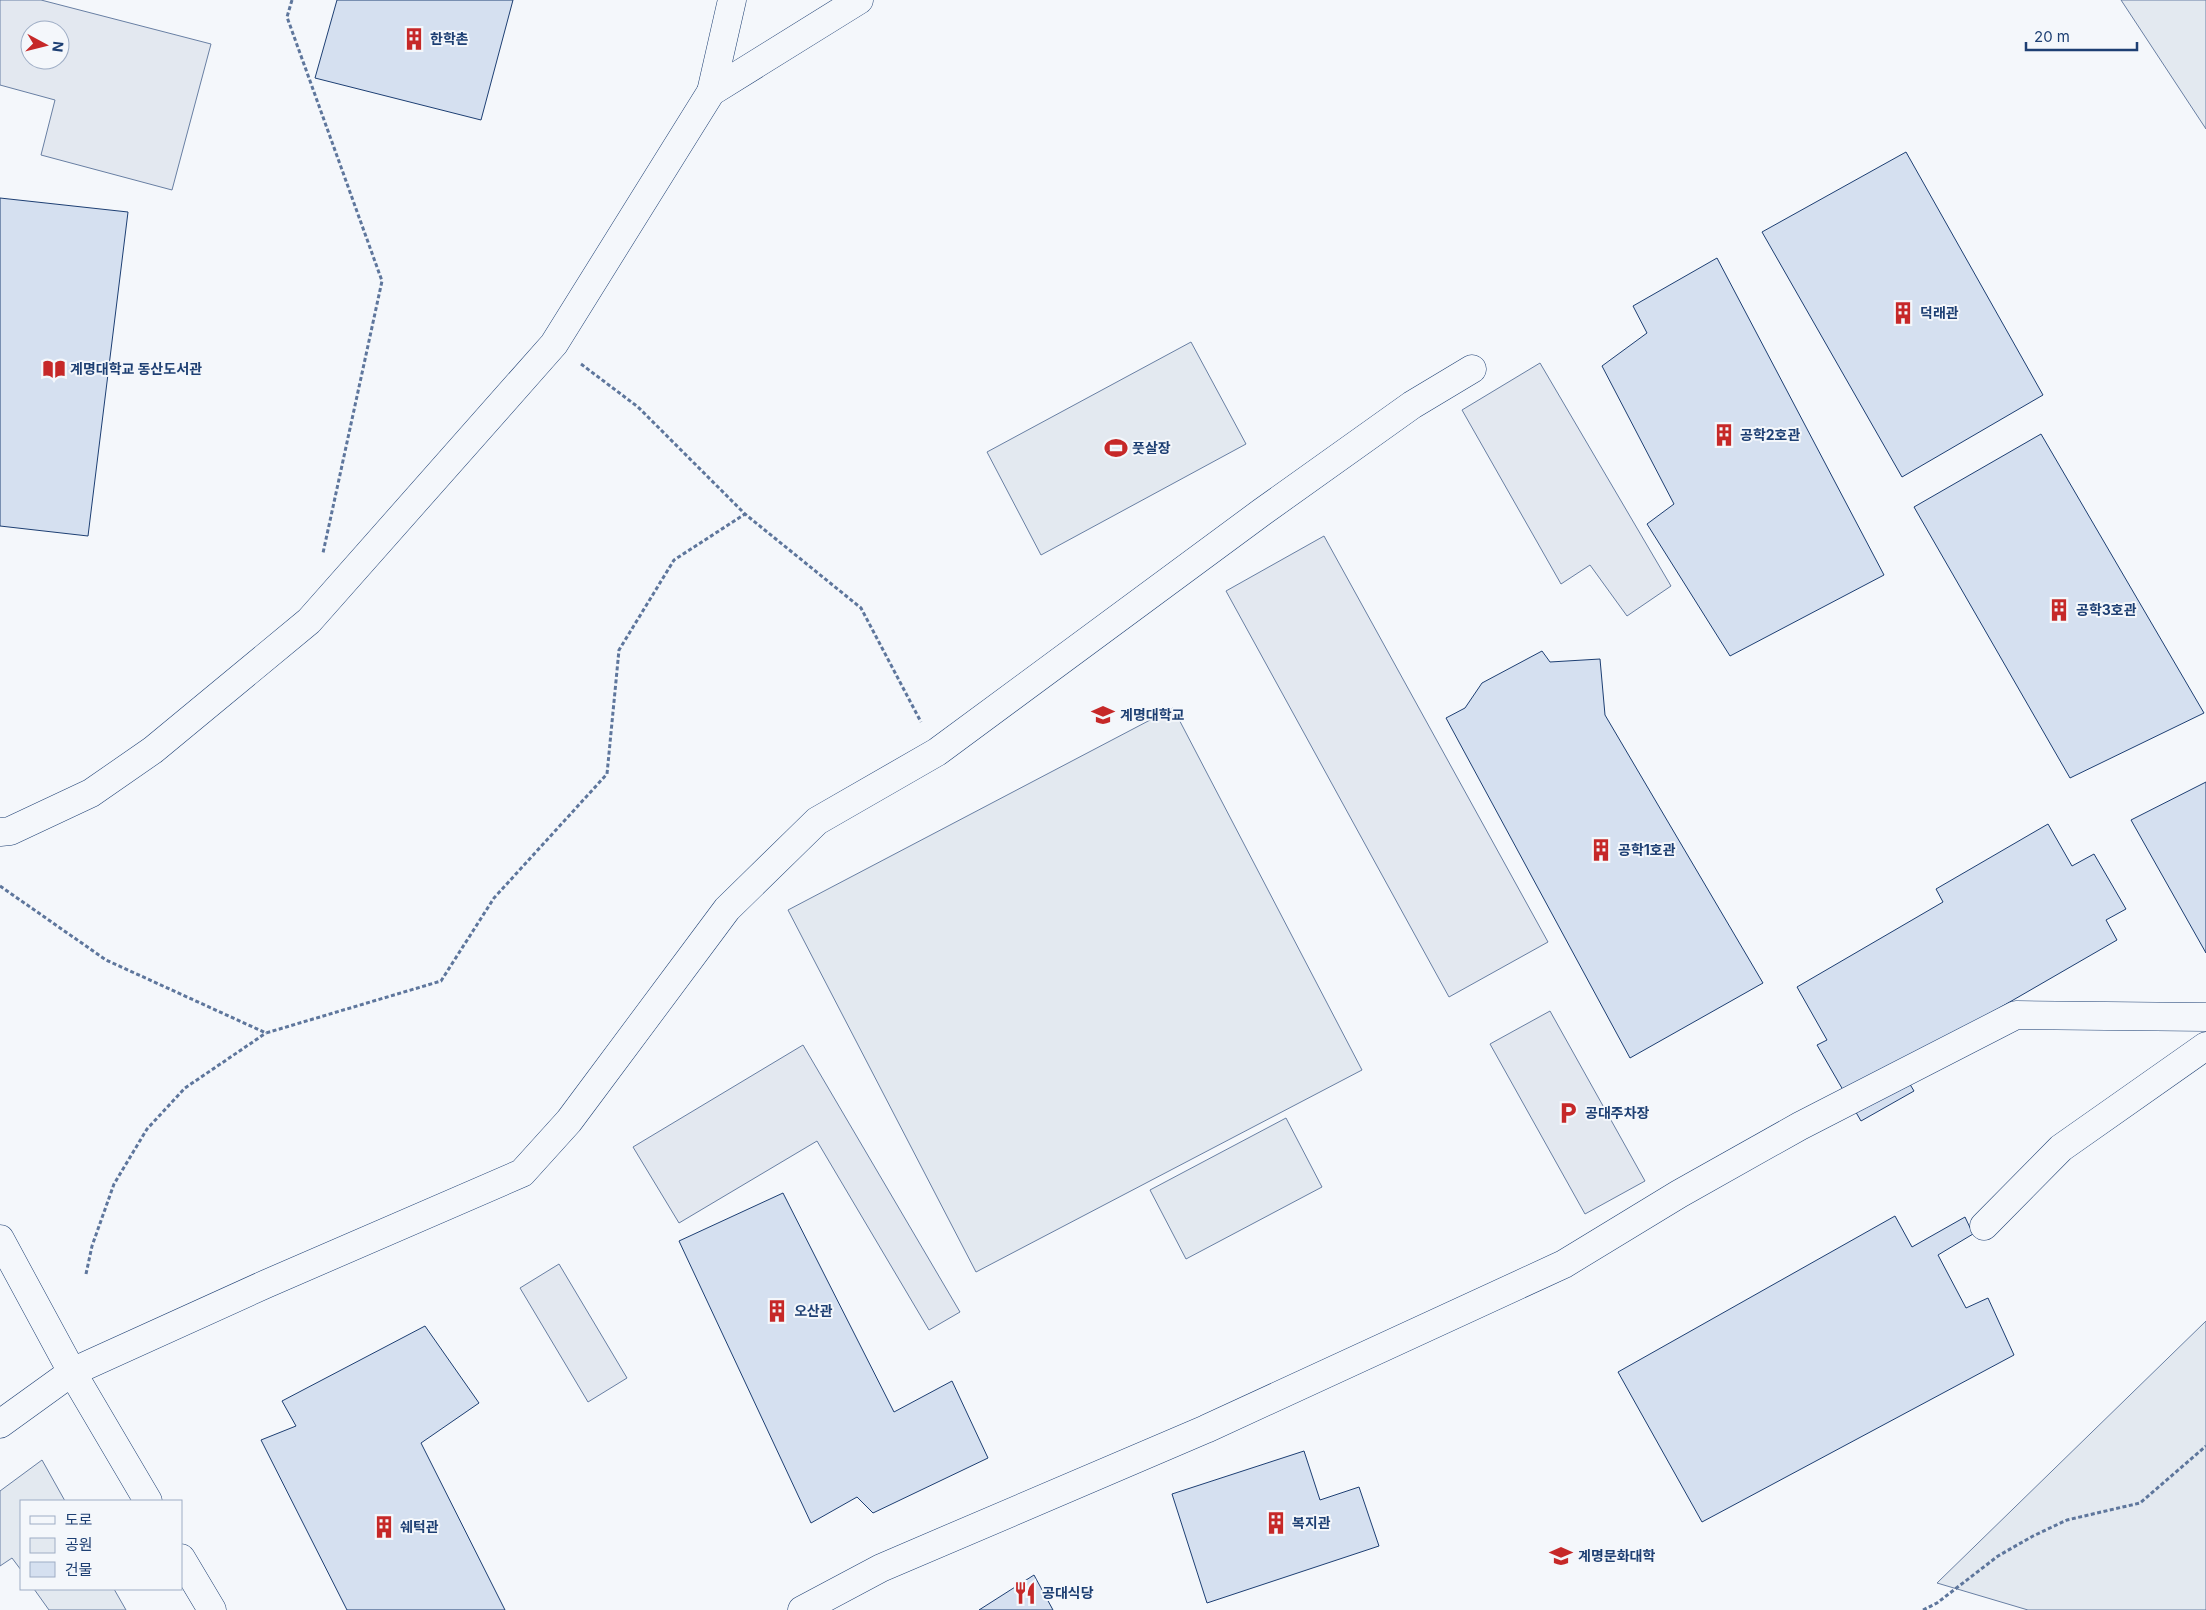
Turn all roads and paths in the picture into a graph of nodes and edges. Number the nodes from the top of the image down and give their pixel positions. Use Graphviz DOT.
graph roads {
  1 [pos="292,0"];
  2 [pos="732,0"];
  3 [pos="859,0"];
  4 [pos="710,92"];
  5 [pos="554,344"];
  6 [pos="1472,369"];
  7 [pos="745,514"];
  8 [pos="321,563"];
  9 [pos="937,752"];
  10 [pos="0,832"];
  11 [pos="0,886"];
  12 [pos="2206,1017"];
  13 [pos="266,1032"];
  14 [pos="2206,1046"];
  15 [pos="1984,1226"];
  16 [pos="0,1239"];
  17 [pos="86,1274"];
  18 [pos="72,1372"];
  19 [pos="0,1424"];
  20 [pos="2206,1446"];
  21 [pos="147,1500"];
  22 [pos="182,1560"];
  23 [pos="212,1610"];
  24 [pos="802,1610"];
  25 [pos="1923,1610"];
  1 -- 8 [label="path"];
  2 -- 4 [label="lane"];
  3 -- 4 [label="lane"];
  4 -- 5 [label="lane"];
  5 -- 7 [label="path"];
  5 -- 10 [label="lane"];
  6 -- 9 [label="lane"];
  7 -- 9 [label="path"];
  7 -- 13 [label="path"];
  9 -- 18 [label="lane"];
  11 -- 13 [label="path"];
  12 -- 24 [label="lane"];
  13 -- 17 [label="path"];
  14 -- 15 [label="lane"];
  16 -- 18 [label="lane"];
  18 -- 19 [label="lane"];
  18 -- 21 [label="lane"];
  20 -- 25 [label="path"];
  22 -- 23 [label="lane"];
}
